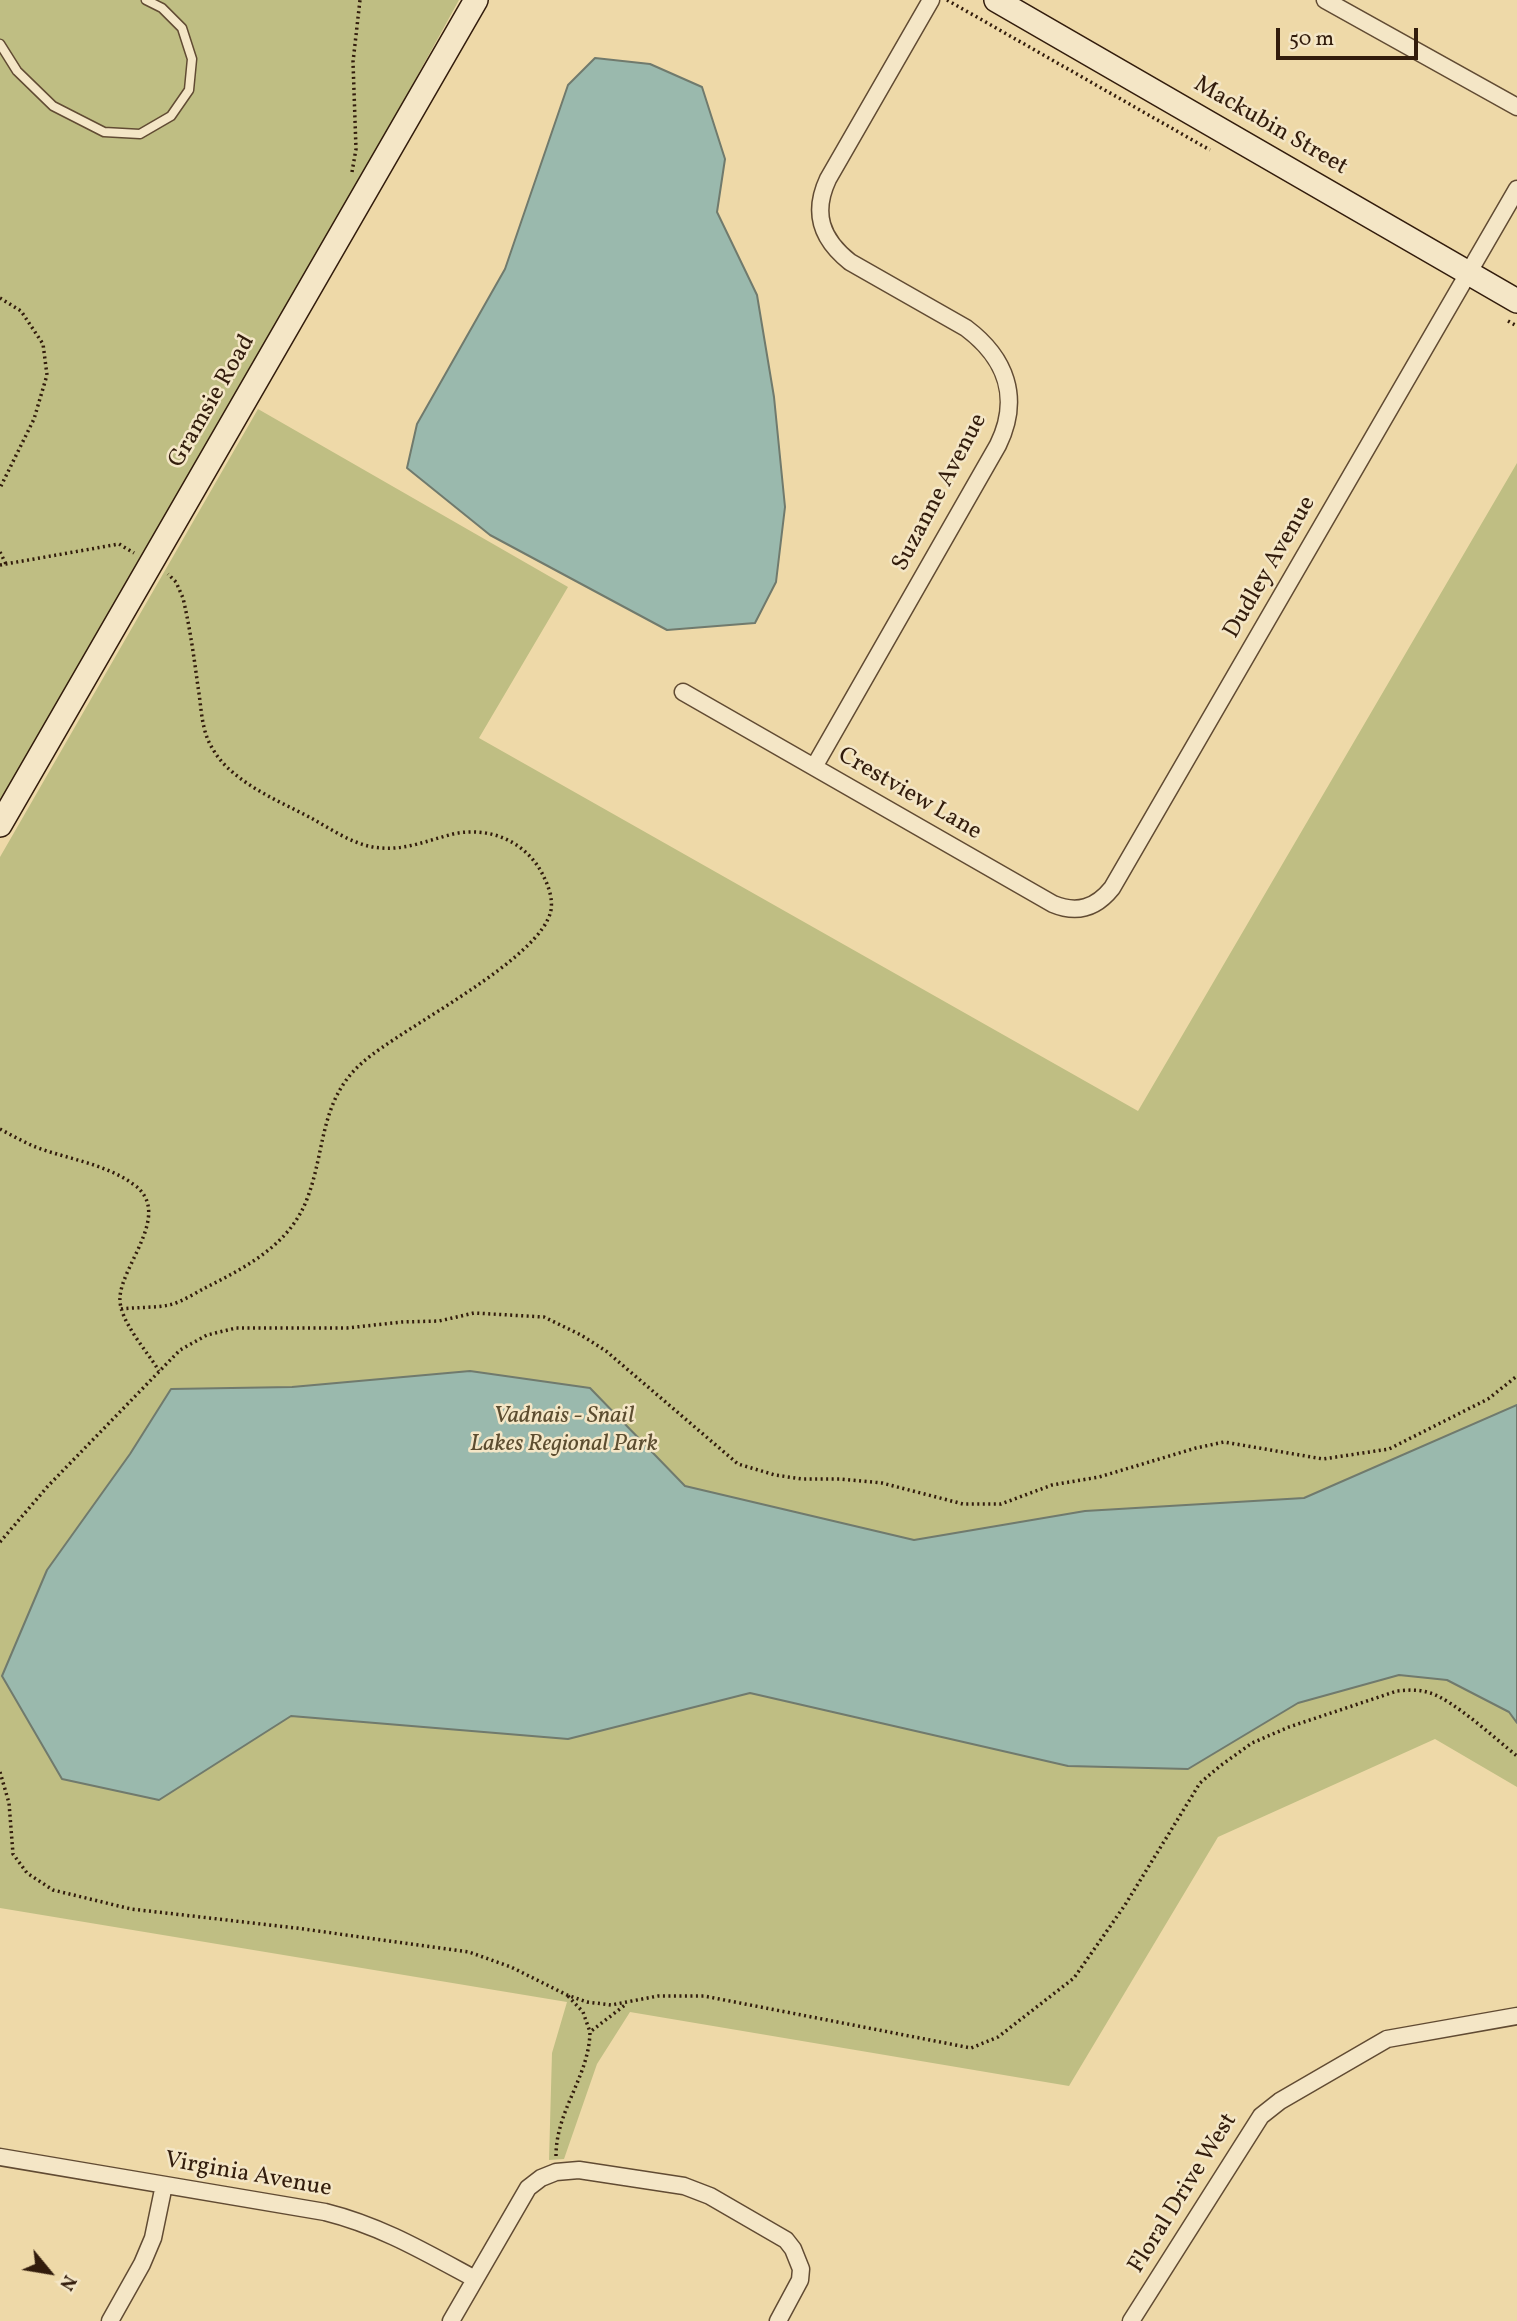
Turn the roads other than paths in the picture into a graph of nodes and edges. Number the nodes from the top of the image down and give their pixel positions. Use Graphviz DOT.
graph roads {
  1 [pos="146,0"];
  2 [pos="931,0"];
  3 [pos="996,0"];
  4 [pos="1325,0"];
  5 [pos="474,2"];
  6 [pos="0,44"];
  7 [pos="1517,107"];
  8 [pos="1517,189"];
  9 [pos="1468,272"];
  10 [pos="1517,301"];
  11 [pos="683,692"];
  12 [pos="814,767"];
  13 [pos="0,825"];
  14 [pos="1112,888"];
  15 [pos="1517,2016"];
  16 [pos="0,2157"];
  17 [pos="164,2185"];
  18 [pos="475,2279"];
  19 [pos="110,2321"];
  20 [pos="451,2321"];
  21 [pos="778,2321"];
  22 [pos="1131,2321"];
  1 -- 6 [label="lane"];
  2 -- 12 [label="street, Suzanne Avenue"];
  3 -- 9 [label="street, Mackubin Street"];
  4 -- 7 [label="street"];
  5 -- 13 [label="street, Gramsie Road"];
  8 -- 9 [label="street, Dudley Avenue"];
  9 -- 10 [label="street, Mackubin Street"];
  9 -- 14 [label="street, Dudley Avenue"];
  11 -- 12 [label="street, Crestview Lane"];
  12 -- 14 [label="street, Crestview Lane"];
  15 -- 22 [label="street, Floral Drive West"];
  16 -- 17 [label="street, Virginia Avenue"];
  17 -- 18 [label="street, Virginia Avenue"];
  17 -- 19 [label="street"];
  18 -- 20 [label="street"];
  18 -- 21 [label="street"];
}
